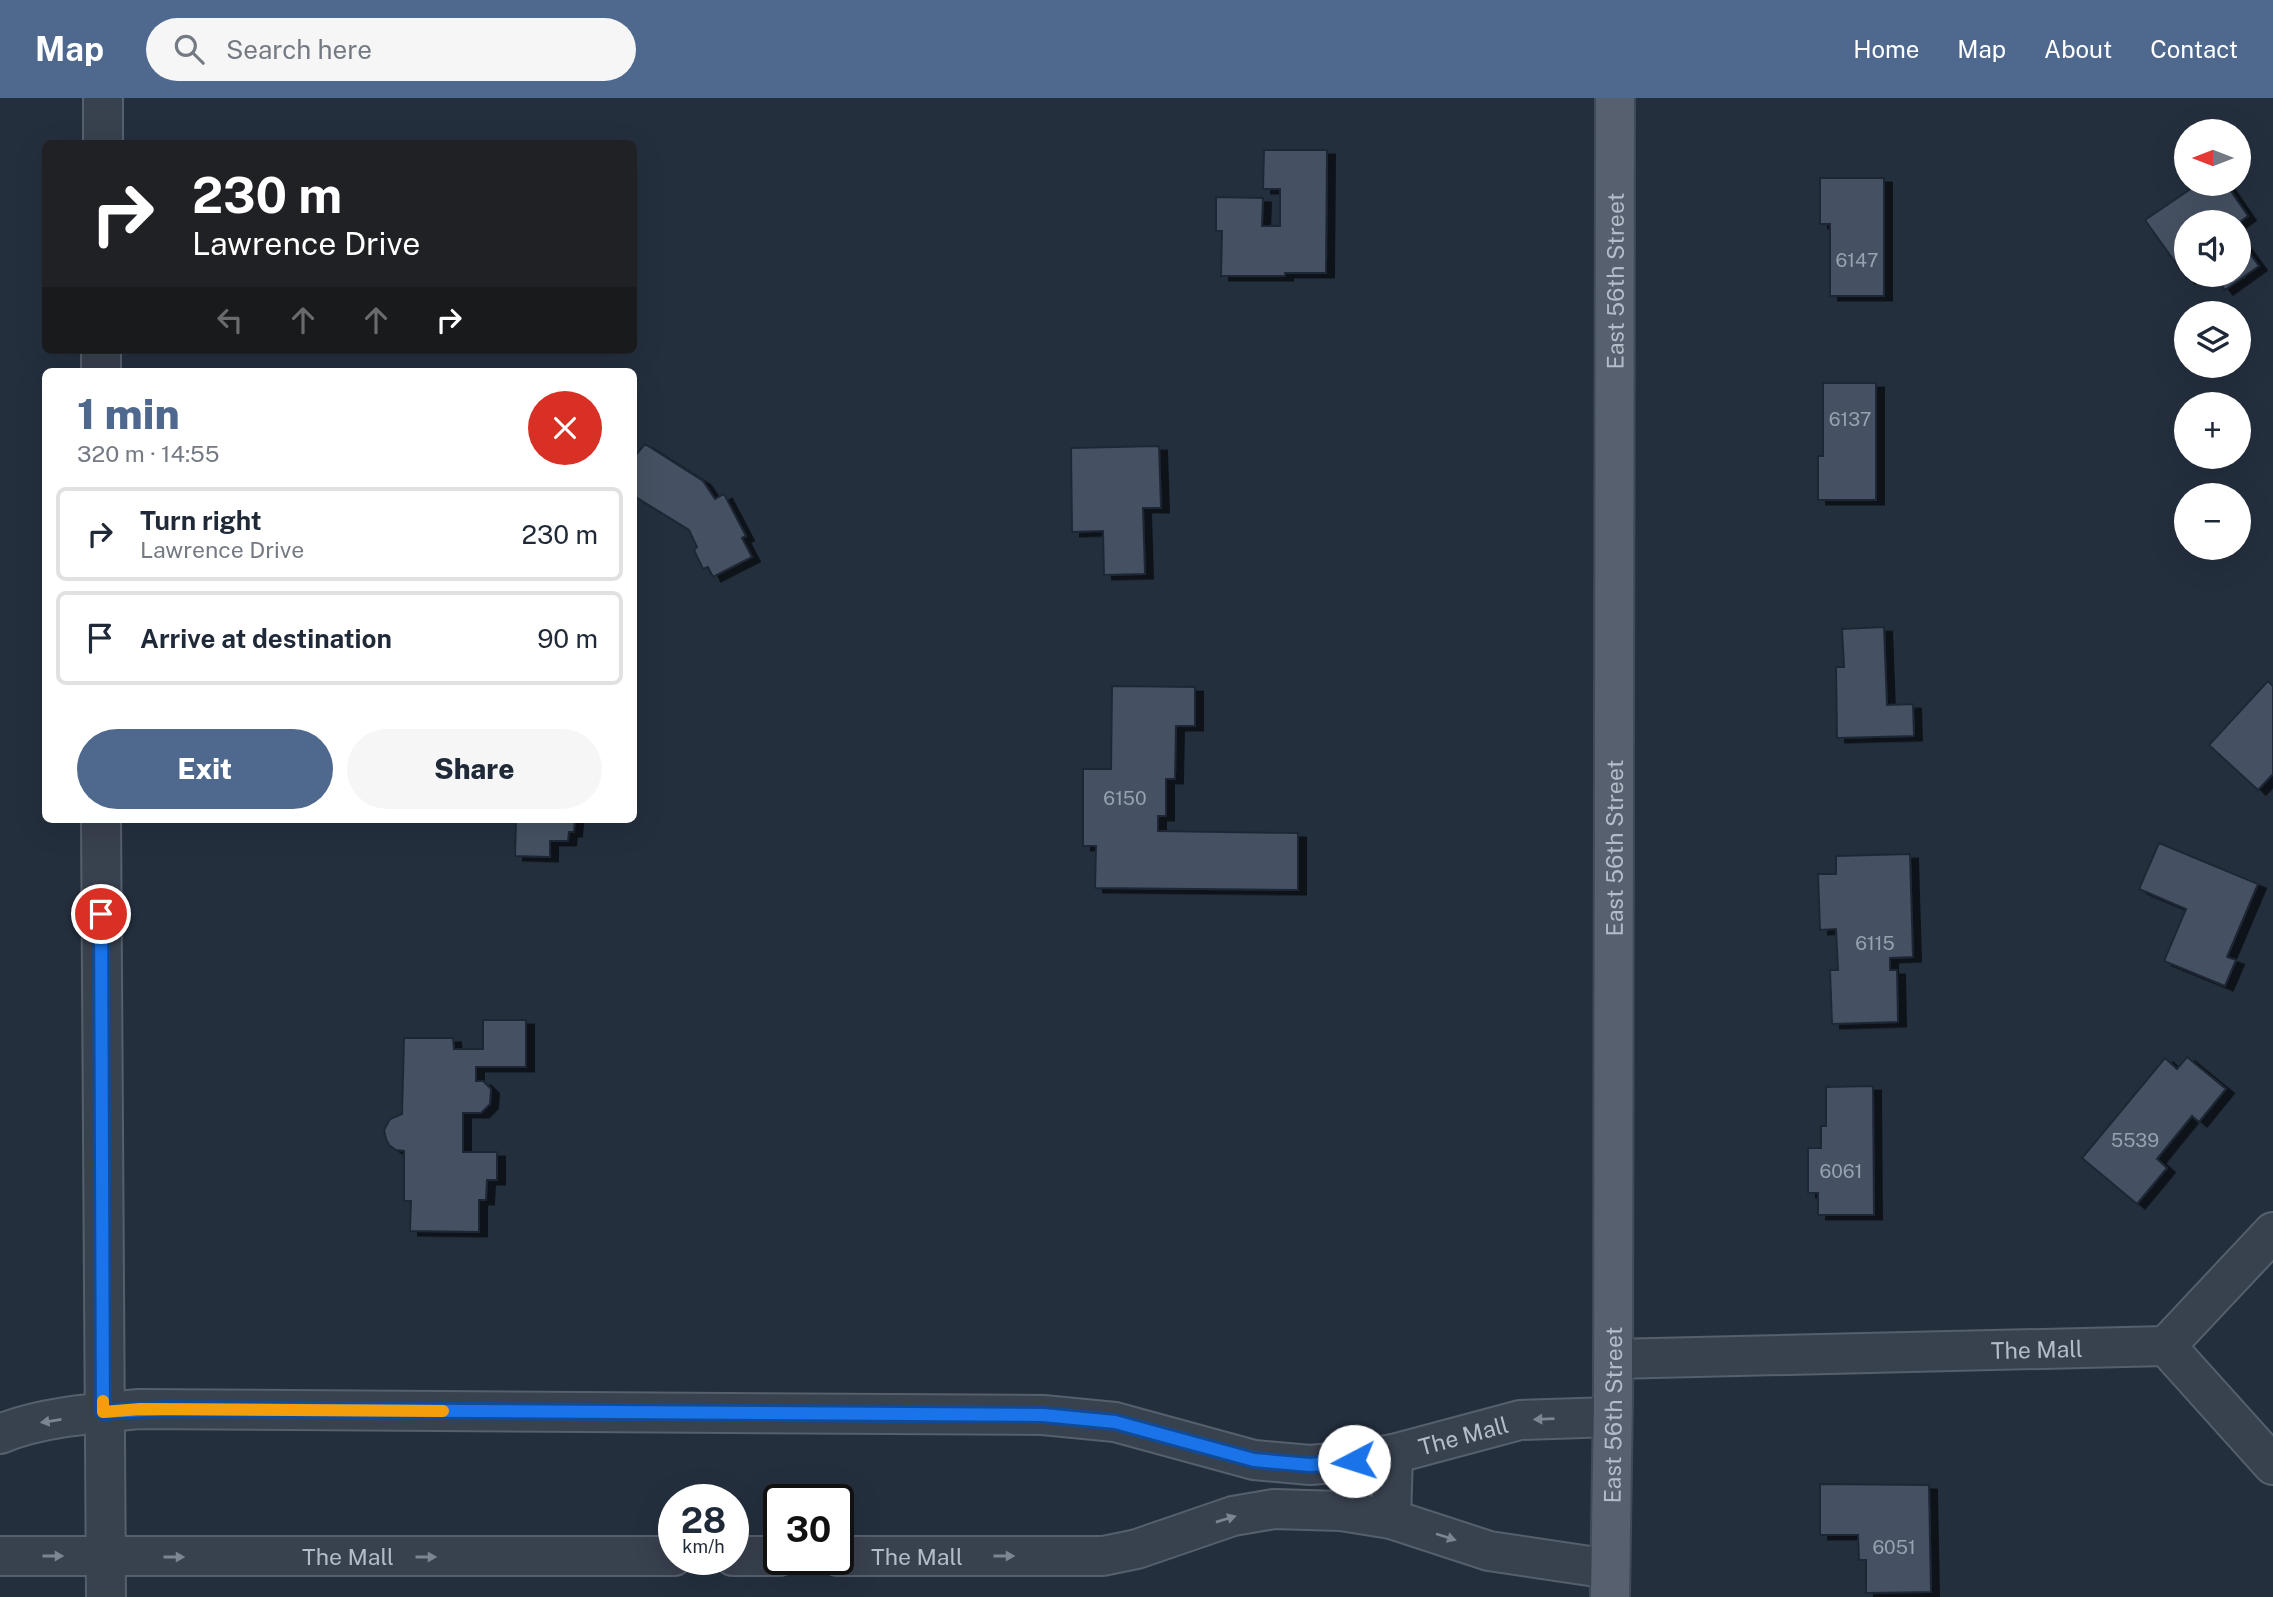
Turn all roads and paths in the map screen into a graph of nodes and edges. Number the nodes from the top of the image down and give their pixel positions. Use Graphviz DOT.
graph roads {
  1 [pos="103,98"];
  2 [pos="1615,98"];
  3 [pos="103,140"];
  4 [pos="101,823"];
  5 [pos="2273,1232"];
  6 [pos="2166,1346"];
  7 [pos="1613,1359"];
  8 [pos="103,1412"];
  9 [pos="1612,1417"];
  10 [pos="0,1433"];
  11 [pos="1393,1454"];
  12 [pos="1293,1464"];
  13 [pos="2273,1465"];
  14 [pos="1293,1509"];
  15 [pos="1391,1519"];
  16 [pos="0,1556"];
  17 [pos="658,1556"];
  18 [pos="854,1556"];
  19 [pos="106,1557"];
  20 [pos="1610,1583"];
  21 [pos="106,1597"];
  1 -- 3 [label="street"];
  2 -- 7 [label="main road, East 56th Street"];
  4 -- 8 [label="street"];
  5 -- 6 [label="street"];
  6 -- 7 [label="street, The Mall"];
  6 -- 13 [label="street"];
  7 -- 9 [label="main road, East 56th Street"];
  8 -- 10 [label="street, The Mall, one-way"];
  8 -- 12 [label="street, The Mall"];
  8 -- 19 [label="street"];
  9 -- 11 [label="street, The Mall, one-way"];
  9 -- 20 [label="main road, East 56th Street"];
  11 -- 12 [label="street, The Mall"];
  11 -- 15 [label="street"];
  12 -- 14 [label="street"];
  14 -- 15 [label="street, The Mall"];
  18 -- 14 [label="street, The Mall, one-way"];
  15 -- 20 [label="street, The Mall, one-way"];
  16 -- 19 [label="street, The Mall, one-way"];
  19 -- 17 [label="street, The Mall, one-way"];
  19 -- 21 [label="street"];
}
